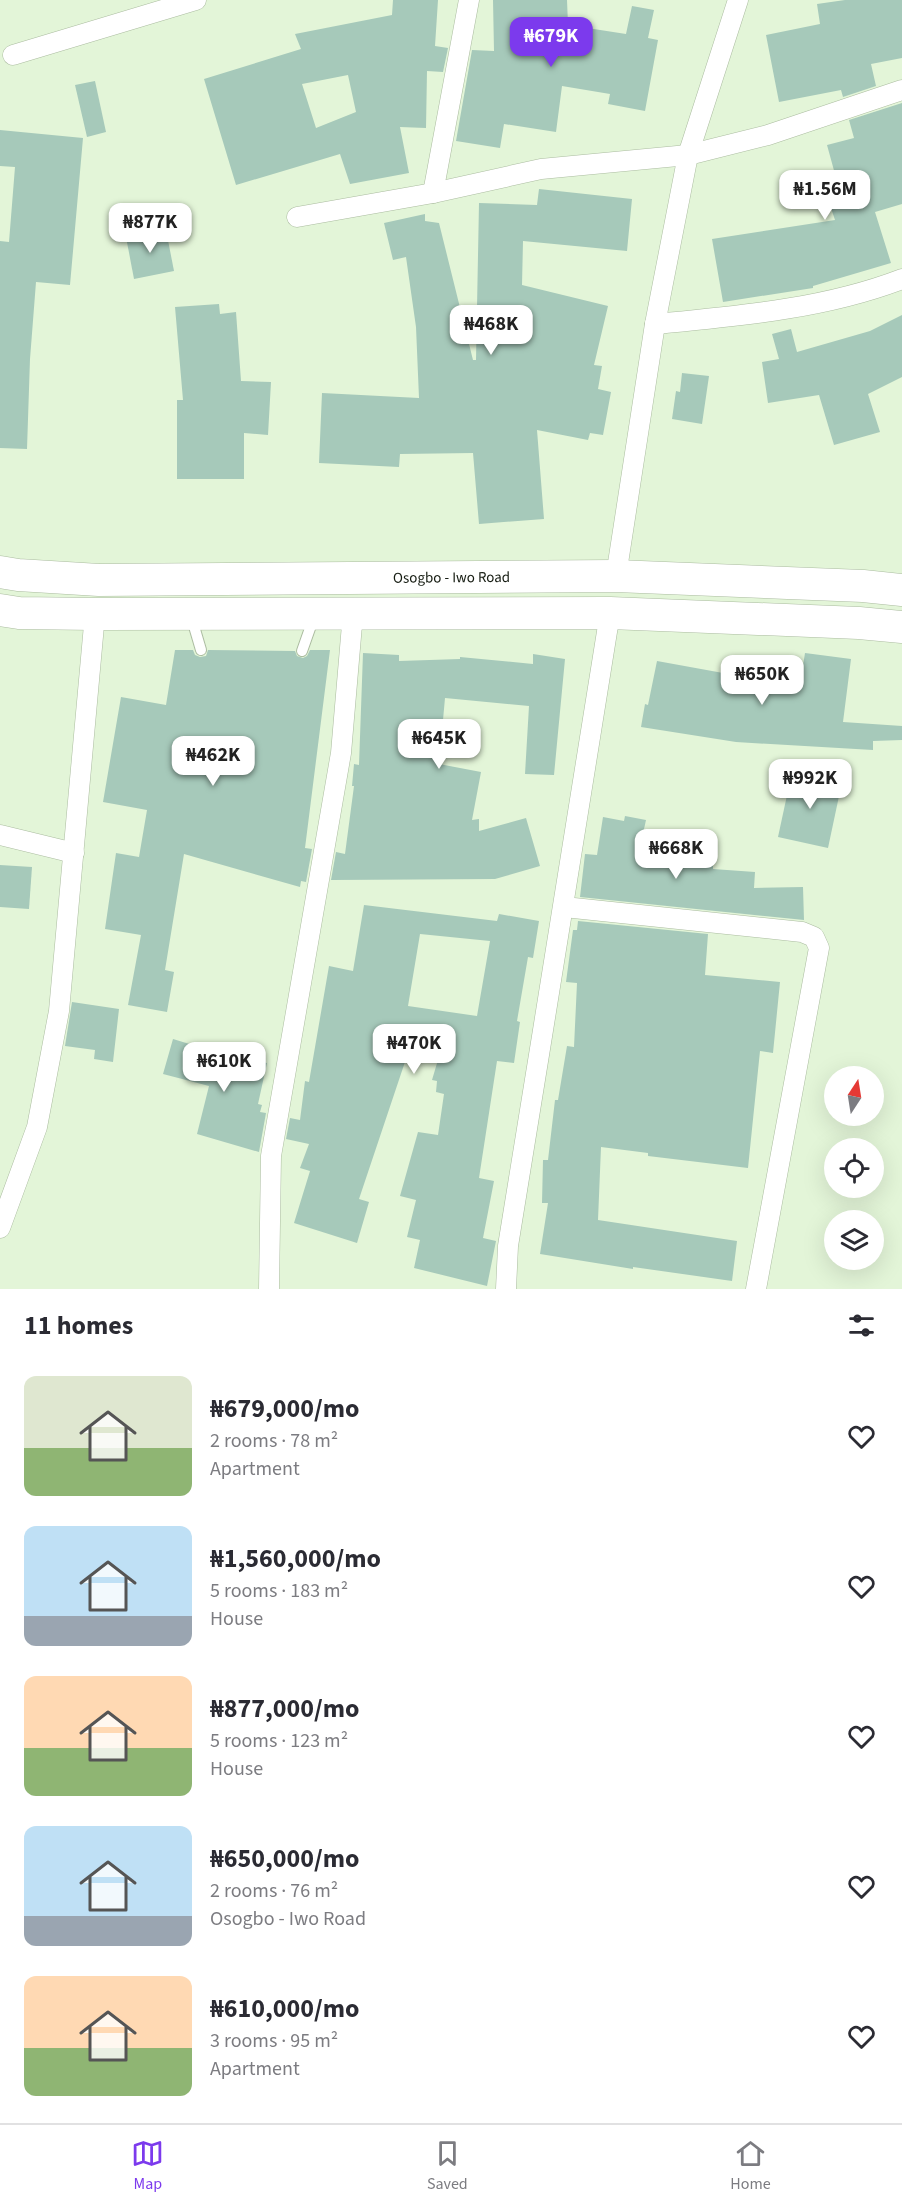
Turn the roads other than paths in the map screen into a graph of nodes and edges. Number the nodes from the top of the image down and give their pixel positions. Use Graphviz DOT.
graph roads {
  1 [pos="196,0"];
  2 [pos="469,0"];
  3 [pos="738,0"];
  4 [pos="13,55"];
  5 [pos="902,90"];
  6 [pos="688,155"];
  7 [pos="433,192"];
  8 [pos="297,217"];
  9 [pos="902,279"];
  10 [pos="655,324"];
  11 [pos="0,572"];
  12 [pos="616,576"];
  13 [pos="902,590"];
  14 [pos="0,610"];
  15 [pos="190,613"];
  16 [pos="316,613"];
  17 [pos="353,613"];
  18 [pos="610,613"];
  19 [pos="95,614"];
  20 [pos="902,627"];
  21 [pos="201,650"];
  22 [pos="302,651"];
  23 [pos="0,835"];
  24 [pos="74,853"];
  25 [pos="564,907"];
  26 [pos="0,1228"];
  27 [pos="269,1289"];
  28 [pos="506,1289"];
  29 [pos="756,1289"];
  1 -- 4 [label="street"];
  2 -- 7 [label="street"];
  3 -- 6 [label="street"];
  5 -- 6 [label="street"];
  6 -- 7 [label="street"];
  6 -- 10 [label="street"];
  7 -- 8 [label="street"];
  9 -- 10 [label="street"];
  10 -- 12 [label="street"];
  11 -- 12 [label="main road, Osogbo - Iwo Road"];
  12 -- 13 [label="main road, Osogbo - Iwo Road"];
  14 -- 19 [label="main road"];
  15 -- 16 [label="main road"];
  15 -- 19 [label="main road"];
  15 -- 21 [label="lane"];
  16 -- 17 [label="main road"];
  16 -- 22 [label="lane"];
  17 -- 18 [label="main road"];
  17 -- 27 [label="street"];
  18 -- 20 [label="main road"];
  18 -- 25 [label="street"];
  19 -- 24 [label="street"];
  23 -- 24 [label="street"];
  24 -- 26 [label="street"];
  25 -- 28 [label="street"];
  25 -- 29 [label="street"];
}
